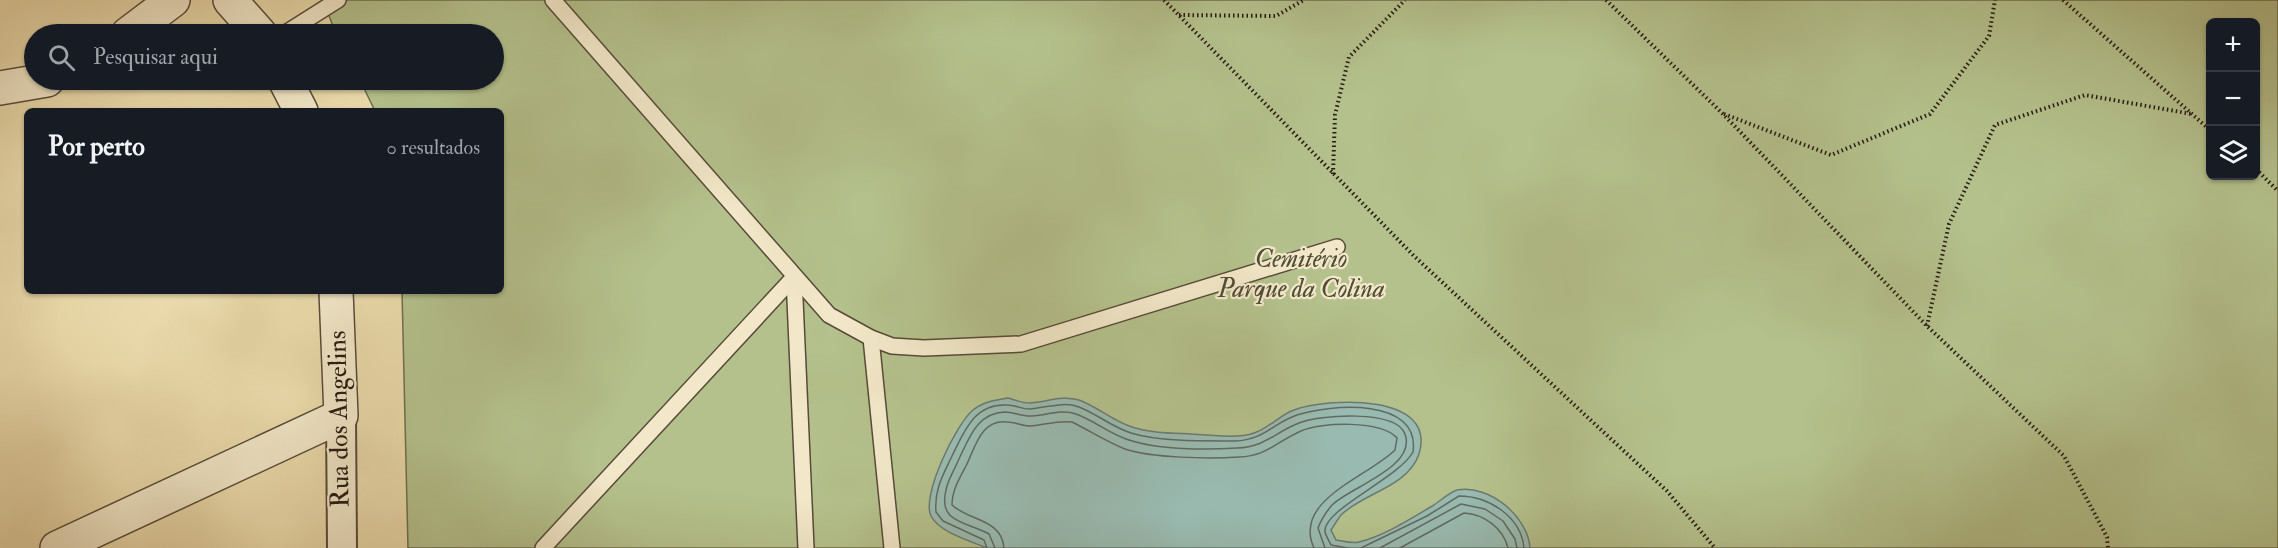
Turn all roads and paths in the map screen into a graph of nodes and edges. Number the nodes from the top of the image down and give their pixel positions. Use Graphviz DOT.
graph roads {
  1 [pos="173,0"];
  2 [pos="230,0"];
  3 [pos="338,0"];
  4 [pos="553,0"];
  5 [pos="1164,0"];
  6 [pos="1304,0"];
  7 [pos="1405,0"];
  8 [pos="1606,0"];
  9 [pos="1995,0"];
  10 [pos="2063,0"];
  11 [pos="1178,15"];
  12 [pos="141,24"];
  13 [pos="251,24"];
  14 [pos="300,24"];
  15 [pos="24,84"];
  16 [pos="0,88"];
  17 [pos="290,90"];
  18 [pos="299,108"];
  19 [pos="1723,114"];
  20 [pos="2192,114"];
  21 [pos="2206,126"];
  22 [pos="2260,173"];
  23 [pos="1333,174"];
  24 [pos="2278,191"];
  25 [pos="1337,247"];
  26 [pos="794,277"];
  27 [pos="336,294"];
  28 [pos="1927,326"];
  29 [pos="871,338"];
  30 [pos="340,416"];
  31 [pos="57,548"];
  32 [pos="342,548"];
  33 [pos="543,548"];
  34 [pos="806,548"];
  35 [pos="892,548"];
  36 [pos="1715,548"];
  37 [pos="2108,548"];
  1 -- 12 [label="street"];
  2 -- 13 [label="street"];
  3 -- 14 [label="lane"];
  4 -- 26 [label="lane"];
  5 -- 11 [label="path"];
  6 -- 11 [label="path"];
  7 -- 23 [label="path"];
  8 -- 19 [label="path"];
  9 -- 19 [label="path"];
  10 -- 20 [label="path"];
  11 -- 23 [label="path"];
  15 -- 16 [label="street"];
  17 -- 18 [label="street"];
  19 -- 28 [label="path"];
  20 -- 21 [label="path"];
  20 -- 28 [label="path"];
  22 -- 24 [label="path"];
  23 -- 36 [label="path"];
  25 -- 29 [label="lane"];
  26 -- 29 [label="lane"];
  26 -- 33 [label="lane"];
  26 -- 34 [label="lane"];
  27 -- 30 [label="street, Rua dos Angelins"];
  28 -- 37 [label="path"];
  29 -- 35 [label="lane"];
  30 -- 31 [label="street"];
  30 -- 32 [label="street, Rua dos Angelins"];
}
